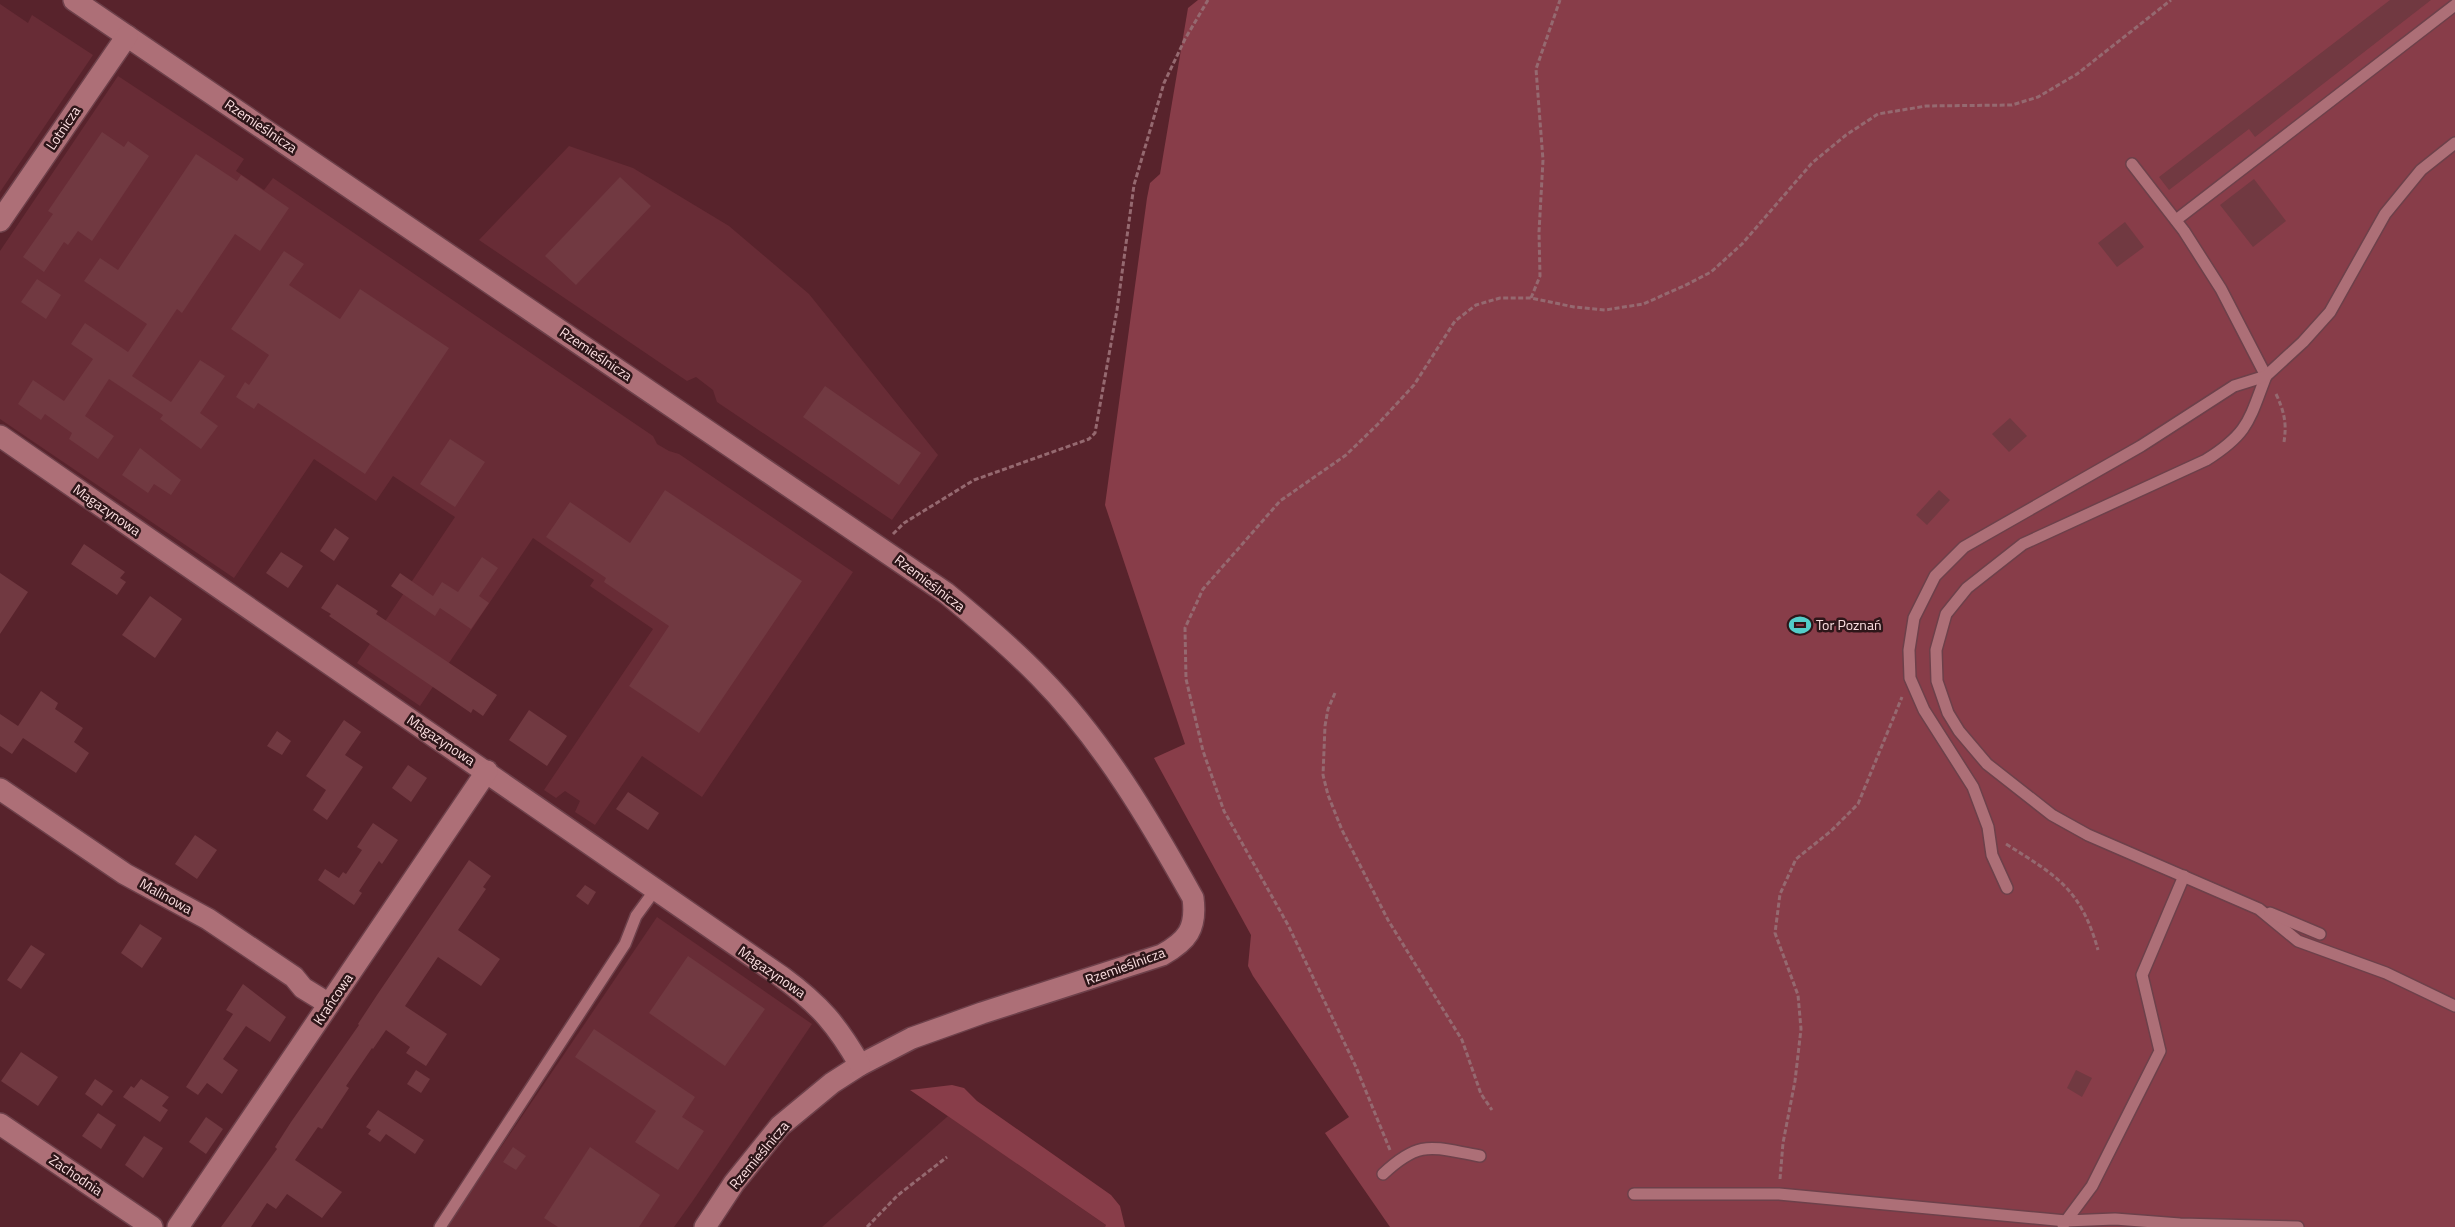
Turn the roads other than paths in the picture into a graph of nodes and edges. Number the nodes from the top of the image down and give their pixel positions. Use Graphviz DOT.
graph roads {
  1 [pos="74,0"];
  2 [pos="2455,5"];
  3 [pos="127,36"];
  4 [pos="2455,143"];
  5 [pos="2132,164"];
  6 [pos="2176,220"];
  7 [pos="0,221"];
  8 [pos="2266,376"];
  9 [pos="0,436"];
  10 [pos="487,771"];
  11 [pos="0,789"];
  12 [pos="2184,876"];
  13 [pos="2007,888"];
  14 [pos="654,890"];
  15 [pos="2259,909"];
  16 [pos="2320,934"];
  17 [pos="329,1004"];
  18 [pos="2455,1006"];
  19 [pos="860,1065"];
  20 [pos="0,1124"];
  21 [pos="1480,1156"];
  22 [pos="1383,1174"];
  23 [pos="1634,1194"];
  24 [pos="2064,1224"];
  25 [pos="152,1227"];
  26 [pos="178,1227"];
  27 [pos="440,1227"];
  28 [pos="704,1227"];
  29 [pos="2298,1227"];
  1 -- 3 [label="street, Rzemieślnicza"];
  2 -- 6 [label="lane"];
  3 -- 7 [label="street, Lotnicza"];
  3 -- 19 [label="street, Rzemieślnicza"];
  4 -- 8 [label="lane"];
  5 -- 6 [label="lane"];
  6 -- 8 [label="lane"];
  8 -- 12 [label="lane"];
  8 -- 13 [label="lane"];
  9 -- 10 [label="street, Magazynowa"];
  10 -- 14 [label="street, Magazynowa"];
  10 -- 17 [label="street, Krańcowa"];
  11 -- 17 [label="street, Malinowa"];
  12 -- 15 [label="lane"];
  12 -- 24 [label="lane"];
  14 -- 19 [label="street, Magazynowa"];
  14 -- 27 [label="lane"];
  15 -- 16 [label="lane"];
  15 -- 18 [label="lane"];
  17 -- 26 [label="street, Krańcowa"];
  19 -- 28 [label="street, Rzemieślnicza"];
  20 -- 25 [label="street, Zachodnia"];
  21 -- 22 [label="lane"];
  23 -- 24 [label="lane"];
  24 -- 29 [label="lane"];
}
